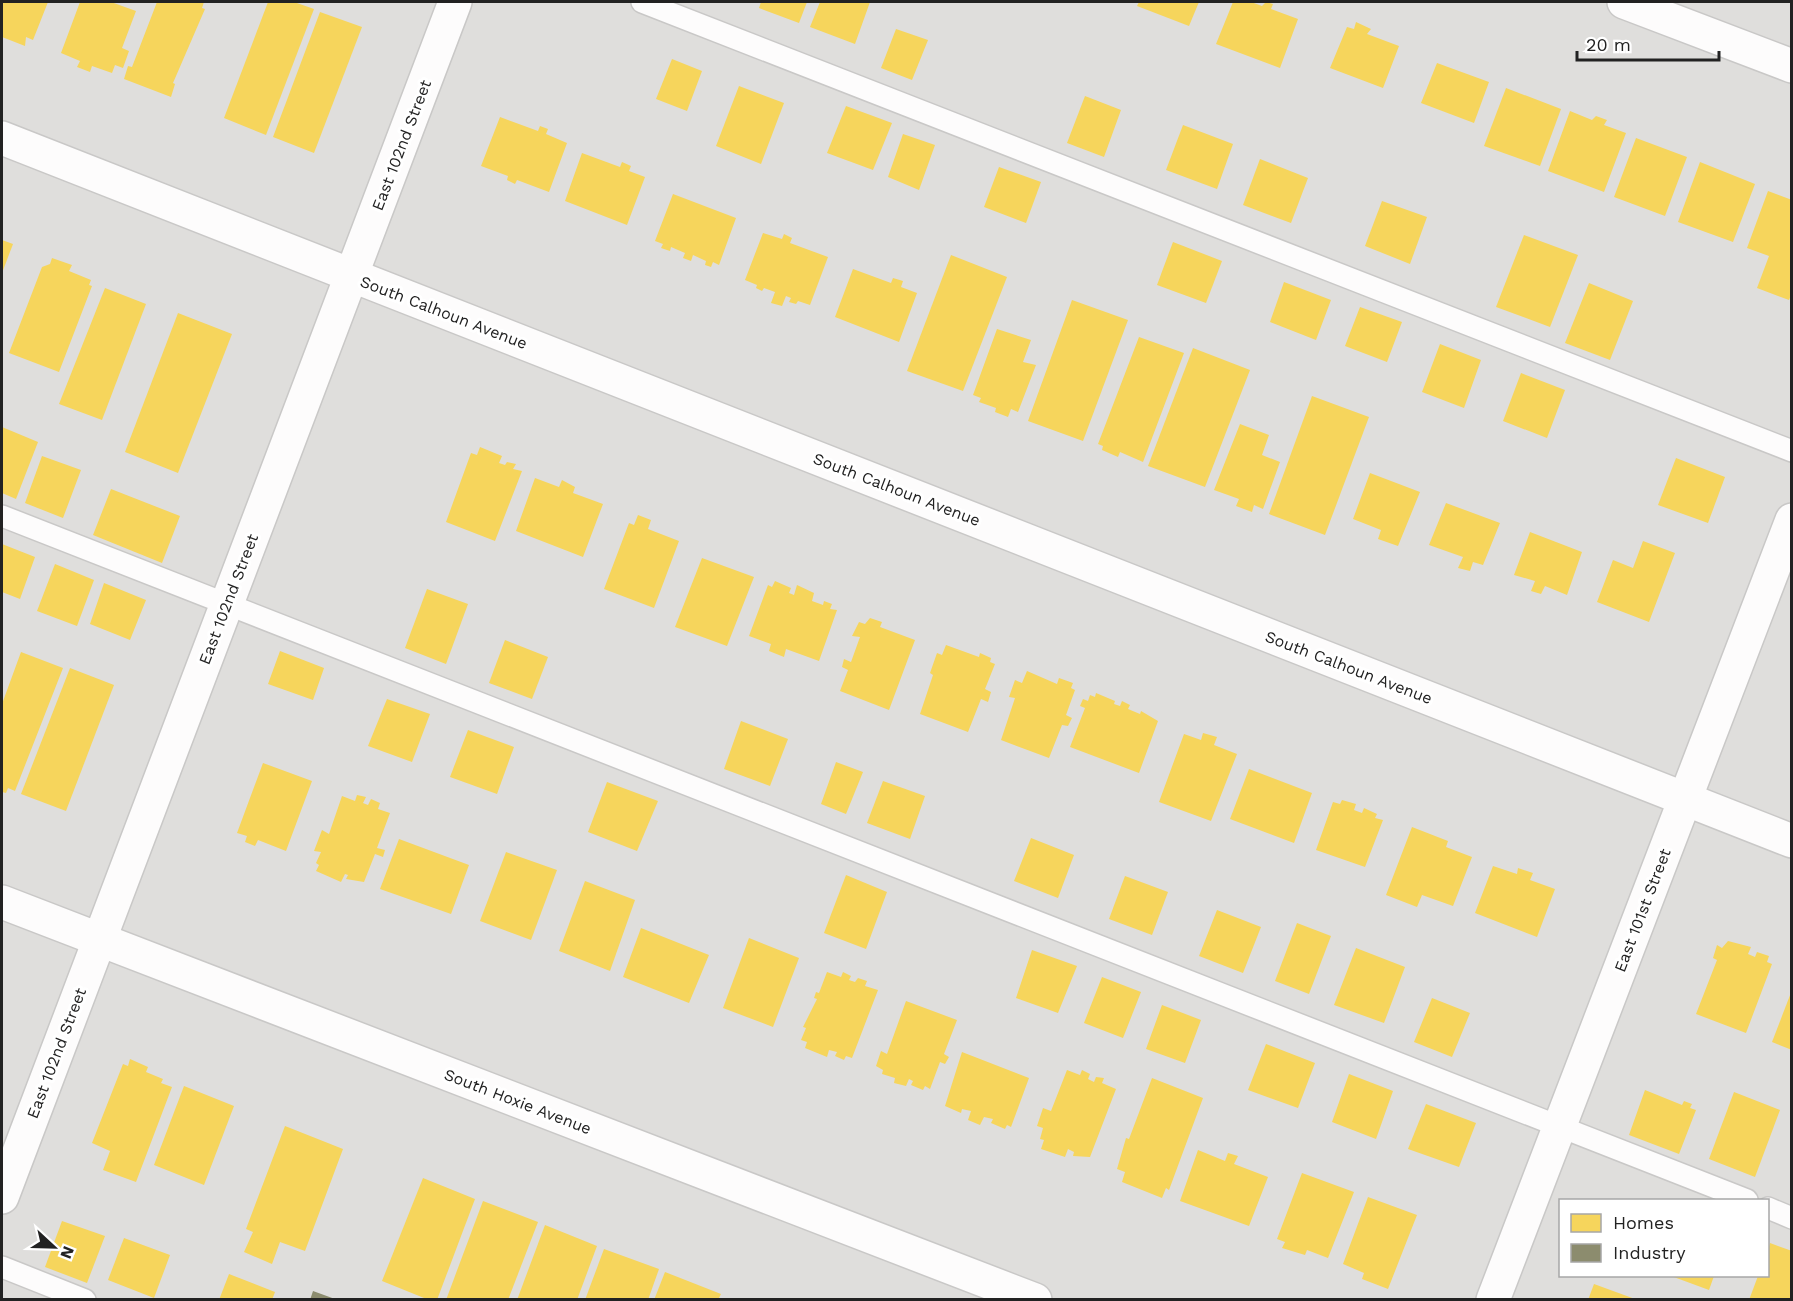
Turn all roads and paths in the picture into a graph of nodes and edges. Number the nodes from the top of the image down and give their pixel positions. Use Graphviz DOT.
graph roads {
  1 [pos="455,2"];
  2 [pos="642,2"];
  3 [pos="1624,2"];
  4 [pos="1791,66"];
  5 [pos="2,138"];
  6 [pos="351,275"];
  7 [pos="1791,452"];
  8 [pos="2,516"];
  9 [pos="1791,520"];
  10 [pos="226,604"];
  11 [pos="1684,799"];
  12 [pos="1791,841"];
  13 [pos="2,902"];
  14 [pos="99,940"];
  15 [pos="1559,1127"];
  16 [pos="2,1197"];
  17 [pos="1744,1199"];
  18 [pos="1769,1209"];
  19 [pos="1791,1218"];
  20 [pos="2,1267"];
  21 [pos="86,1299"];
  22 [pos="1035,1299"];
  23 [pos="1493,1299"];
  1 -- 6 [label="street, East 102nd Street"];
  2 -- 7 [label="lane"];
  3 -- 4 [label="street"];
  5 -- 6 [label="street, South Calhoun Avenue"];
  6 -- 10 [label="street, East 102nd Street"];
  6 -- 11 [label="street, South Calhoun Avenue"];
  8 -- 10 [label="lane"];
  9 -- 11 [label="street, East 101st Street"];
  10 -- 14 [label="street, East 102nd Street"];
  10 -- 15 [label="lane"];
  11 -- 12 [label="street, South Calhoun Avenue"];
  11 -- 15 [label="street, East 101st Street"];
  13 -- 14 [label="street, South Hoxie Avenue"];
  14 -- 16 [label="street, East 102nd Street"];
  14 -- 22 [label="street, South Hoxie Avenue"];
  15 -- 17 [label="lane"];
  15 -- 23 [label="street, East 101st Street"];
  18 -- 19 [label="lane"];
  20 -- 21 [label="lane"];
}
